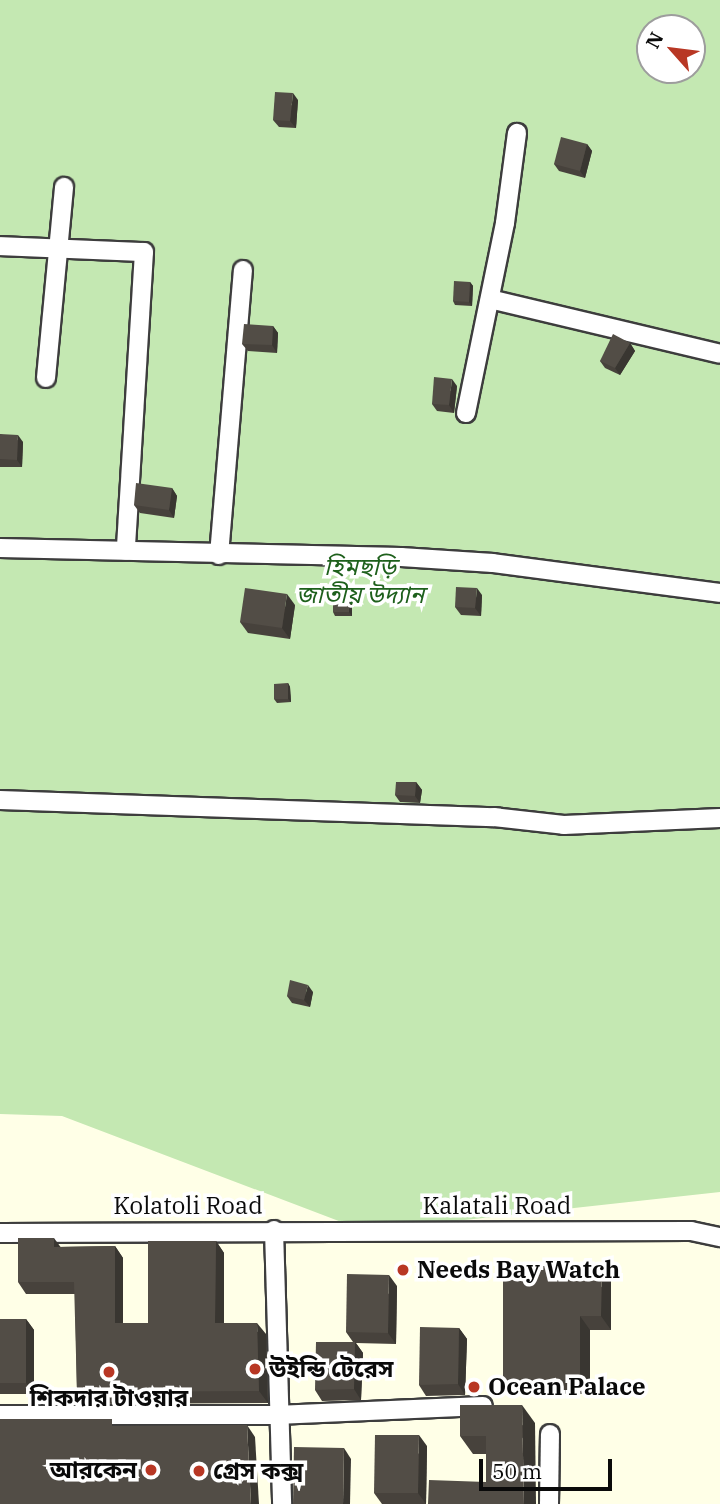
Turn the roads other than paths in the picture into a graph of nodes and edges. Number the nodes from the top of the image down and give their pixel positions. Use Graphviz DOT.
graph roads {
  1 [pos="517,133"];
  2 [pos="64,187"];
  3 [pos="0,246"];
  4 [pos="56,248"];
  5 [pos="243,270"];
  6 [pos="490,299"];
  7 [pos="720,354"];
  8 [pos="46,379"];
  9 [pos="466,413"];
  10 [pos="0,548"];
  11 [pos="126,550"];
  12 [pos="219,555"];
  13 [pos="720,593"];
  14 [pos="0,800"];
  15 [pos="720,818"];
  16 [pos="274,1230"];
  17 [pos="0,1233"];
  18 [pos="720,1237"];
  19 [pos="489,1405"];
  20 [pos="0,1415"];
  21 [pos="276,1416"];
  22 [pos="550,1434"];
  23 [pos="282,1504"];
  24 [pos="549,1504"];
  1 -- 6 [label="street"];
  2 -- 4 [label="street"];
  3 -- 4 [label="street"];
  4 -- 8 [label="street"];
  4 -- 11 [label="street"];
  5 -- 12 [label="street"];
  6 -- 7 [label="street"];
  6 -- 9 [label="street"];
  10 -- 11 [label="street"];
  11 -- 12 [label="street"];
  12 -- 13 [label="street"];
  14 -- 15 [label="street"];
  16 -- 17 [label="street, Kolatoli Road"];
  16 -- 18 [label="street, Kalatali Road"];
  16 -- 21 [label="street, Kolatoli Road"];
  19 -- 21 [label="street"];
  20 -- 21 [label="street"];
  21 -- 23 [label="street, Kolatoli Road"];
  22 -- 24 [label="street"];
}
